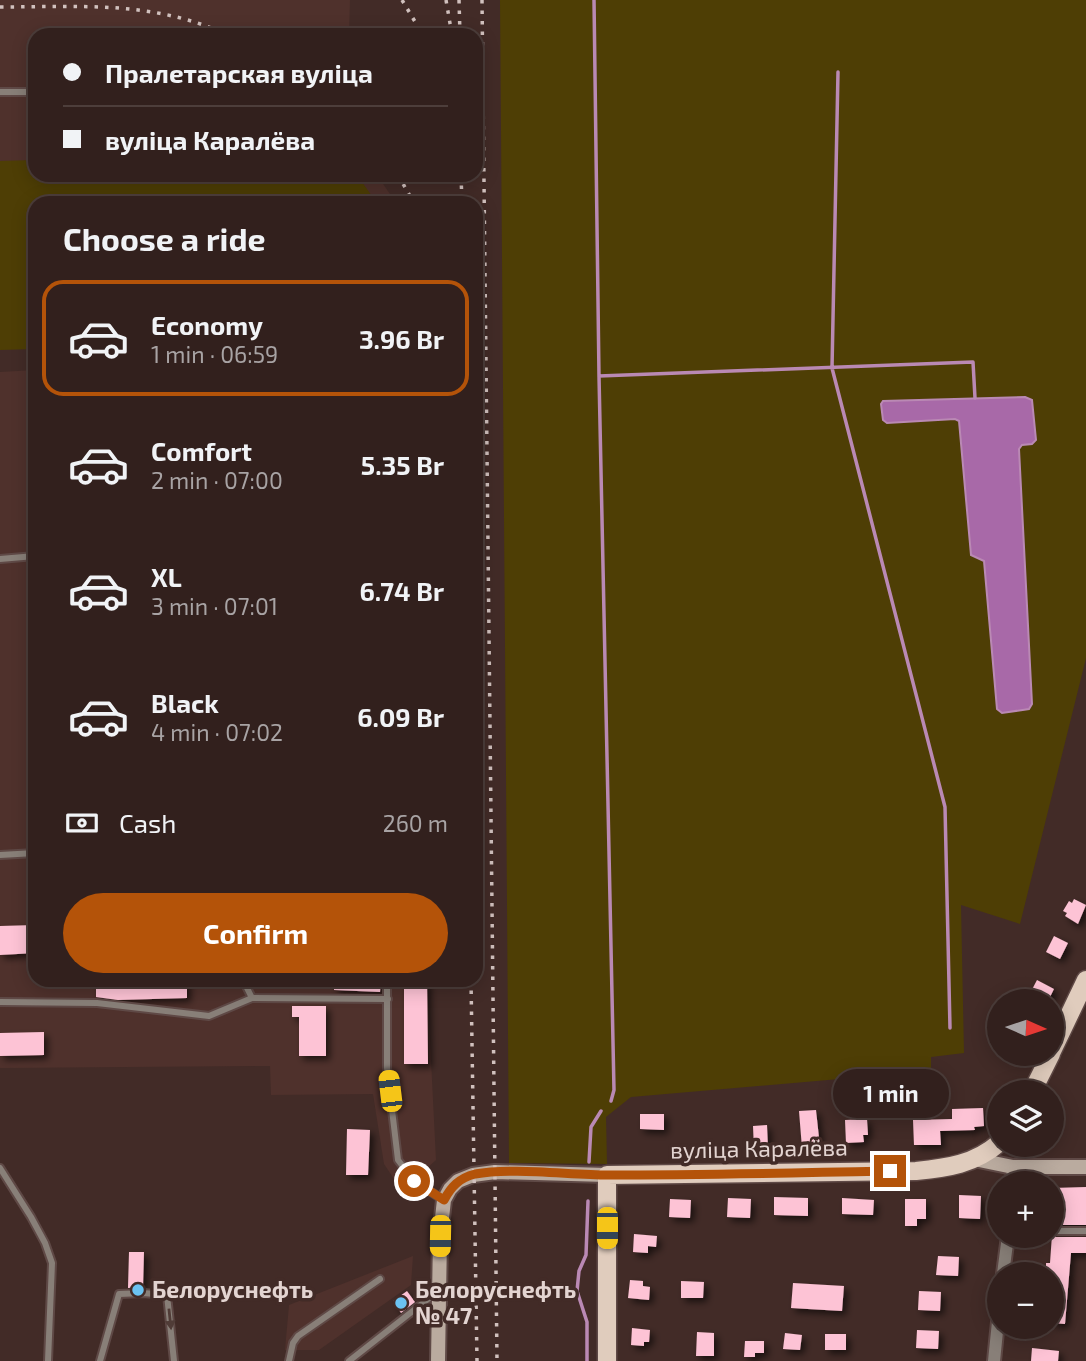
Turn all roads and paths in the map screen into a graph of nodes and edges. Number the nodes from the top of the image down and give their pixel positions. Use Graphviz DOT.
graph roads {
  1 [pos="0,92"];
  2 [pos="28,92"];
  3 [pos="28,557"];
  4 [pos="0,559"];
  5 [pos="28,853"];
  6 [pos="0,855"];
  7 [pos="1086,980"];
  8 [pos="247,987"];
  9 [pos="387,987"];
  10 [pos="253,998"];
  11 [pos="387,999"];
  12 [pos="0,1002"];
  13 [pos="1064,1026"];
  14 [pos="987,1152"];
  15 [pos="974,1159"];
  16 [pos="1013,1167"];
  17 [pos="1086,1167"];
  18 [pos="0,1168"];
  19 [pos="1013,1171"];
  20 [pos="607,1175"];
  21 [pos="444,1200"];
  22 [pos="1064,1231"];
  23 [pos="1086,1231"];
  24 [pos="380,1279"];
  25 [pos="439,1291"];
  26 [pos="996,1339"];
  27 [pos="48,1361"];
  28 [pos="100,1361"];
  29 [pos="174,1361"];
  30 [pos="289,1361"];
  31 [pos="349,1361"];
  32 [pos="438,1361"];
  33 [pos="607,1361"];
  34 [pos="994,1361"];
  1 -- 2 [label="lane"];
  3 -- 4 [label="lane"];
  5 -- 6 [label="lane"];
  7 -- 13 [label="main road"];
  8 -- 10 [label="lane"];
  9 -- 11 [label="lane"];
  10 -- 11 [label="lane"];
  10 -- 12 [label="lane"];
  11 -- 21 [label="lane"];
  14 -- 15 [label="main road"];
  15 -- 16 [label="main road, вуліца Каралёва"];
  15 -- 20 [label="main road, вуліца Каралёва"];
  16 -- 17 [label="main road, вуліца Каралёва"];
  16 -- 19 [label="street"];
  18 -- 27 [label="lane"];
  20 -- 21 [label="main road, вуліца Каралёва"];
  20 -- 33 [label="main road"];
  21 -- 25 [label="main road"];
  22 -- 23 [label="lane"];
  24 -- 30 [label="lane"];
  25 -- 31 [label="lane"];
  25 -- 32 [label="main road"];
  26 -- 34 [label="street"];
  28 -- 29 [label="lane, one-way"];
}
